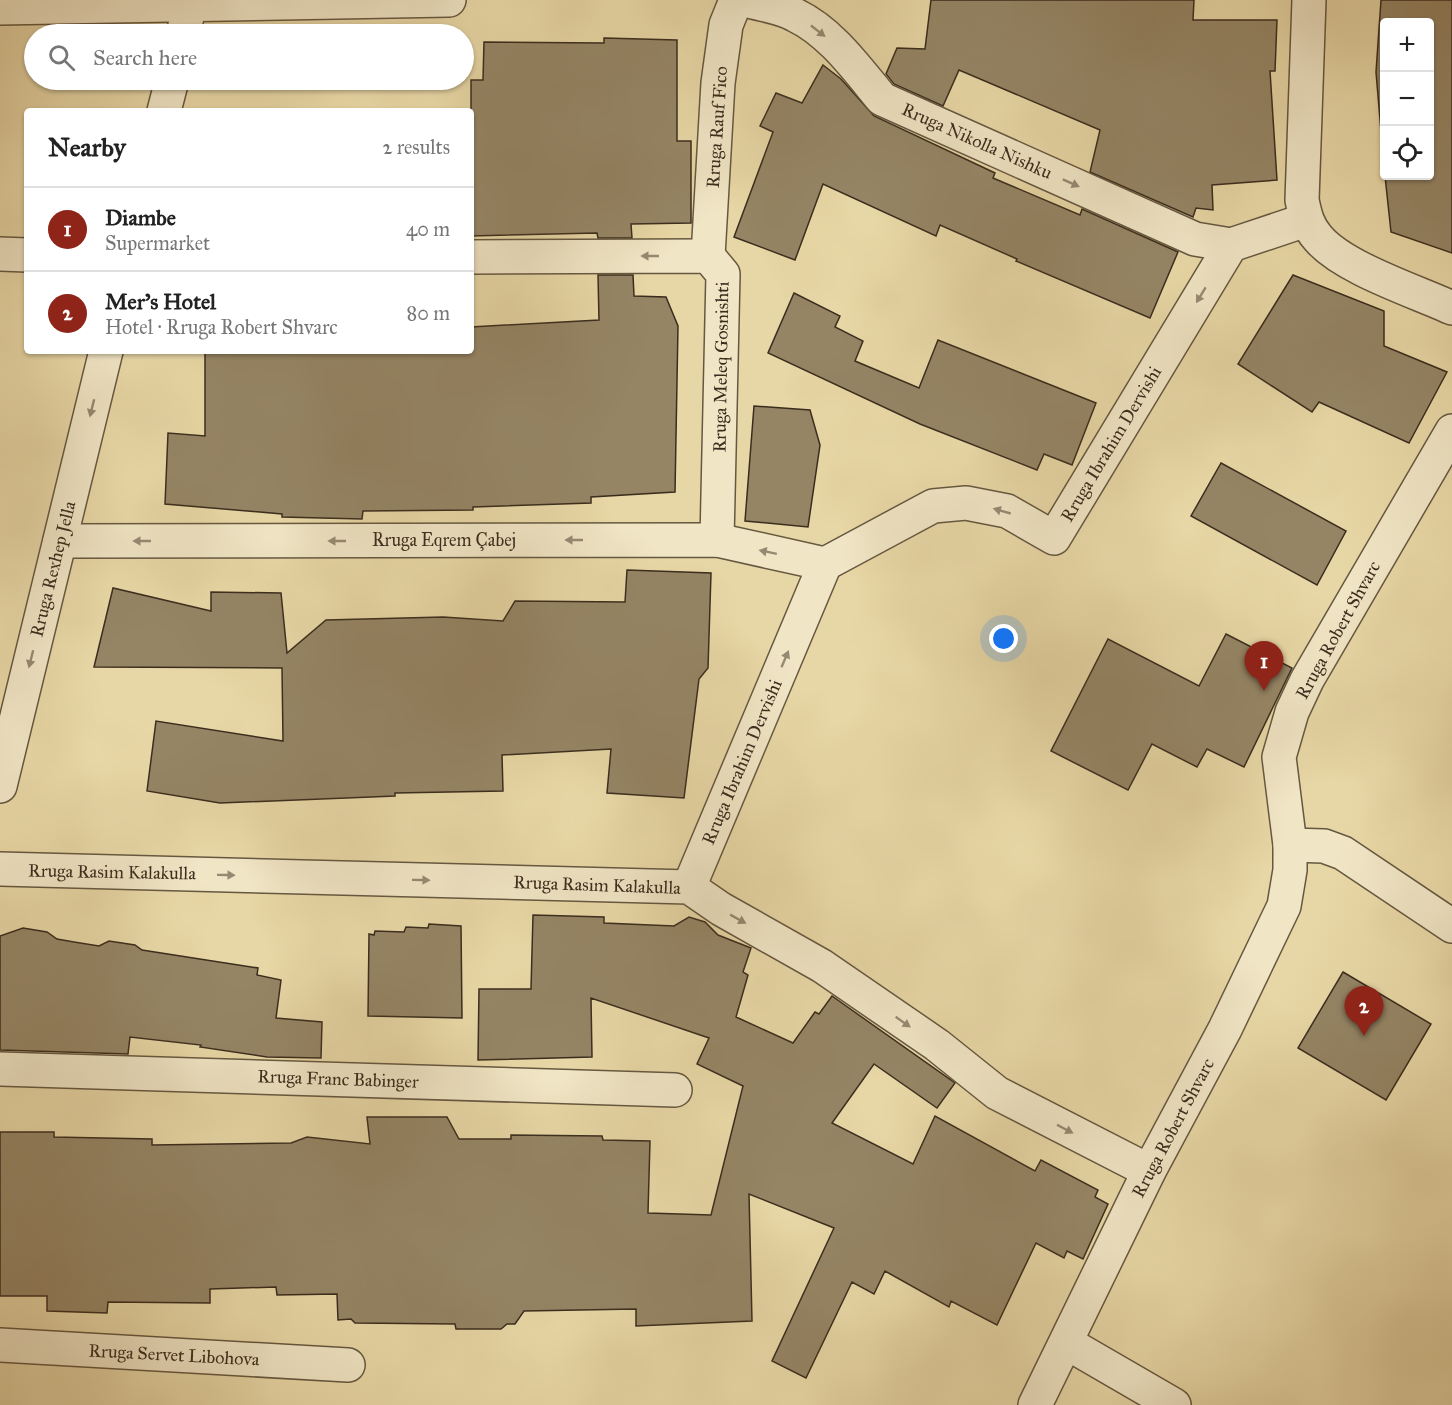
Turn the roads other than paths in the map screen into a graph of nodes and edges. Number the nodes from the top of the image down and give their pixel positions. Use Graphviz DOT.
graph roads {
  1 [pos="448,0"];
  2 [pos="736,0"];
  3 [pos="746,0"];
  4 [pos="1309,0"];
  5 [pos="191,1"];
  6 [pos="0,8"];
  7 [pos="185,24"];
  8 [pos="169,90"];
  9 [pos="165,108"];
  10 [pos="1306,220"];
  11 [pos="1232,245"];
  12 [pos="0,254"];
  13 [pos="24,255"];
  14 [pos="708,256"];
  15 [pos="474,257"];
  16 [pos="1452,308"];
  17 [pos="105,354"];
  18 [pos="1452,431"];
  19 [pos="717,540"];
  20 [pos="60,541"];
  21 [pos="825,564"];
  22 [pos="0,786"];
  23 [pos="1290,845"];
  24 [pos="0,869"];
  25 [pos="689,886"];
  26 [pos="1452,926"];
  27 [pos="0,1069"];
  28 [pos="675,1090"];
  29 [pos="1149,1171"];
  30 [pos="1067,1343"];
  31 [pos="0,1345"];
  32 [pos="348,1365"];
  33 [pos="1035,1405"];
  34 [pos="1174,1405"];
  1 -- 5 [label="street"];
  2 -- 14 [label="street, Rruga Rauf Fico"];
  3 -- 11 [label="street, Rruga Nikolla Nishku, one-way"];
  4 -- 10 [label="street"];
  5 -- 6 [label="street"];
  5 -- 7 [label="street"];
  8 -- 9 [label="street"];
  10 -- 11 [label="street"];
  10 -- 16 [label="street"];
  11 -- 21 [label="street, Rruga Ibrahim Dervishi, one-way"];
  12 -- 13 [label="street"];
  14 -- 15 [label="street, Rruga Meleq Gosnishti, one-way"];
  14 -- 19 [label="street, Rruga Meleq Gosnishti"];
  17 -- 20 [label="street, Rruga Rexhep Jella, one-way"];
  18 -- 23 [label="street, Rruga Robert Shvarc"];
  19 -- 20 [label="street, Rruga Eqrem Çabej, one-way"];
  21 -- 19 [label="street, Rruga Eqrem Çabej, one-way"];
  20 -- 22 [label="street, Rruga Rexhep Jella, one-way"];
  25 -- 21 [label="street, Rruga Ibrahim Dervishi, one-way"];
  23 -- 26 [label="street"];
  23 -- 29 [label="street, Rruga Robert Shvarc"];
  24 -- 25 [label="street, Rruga Rasim Kalakulla, one-way"];
  25 -- 29 [label="street, Rruga Rasim Kalakulla, one-way"];
  27 -- 28 [label="street, Rruga Franc Babinger"];
  29 -- 30 [label="street, Rruga Robert Shvarc"];
  30 -- 33 [label="street, Rruga Robert Shvarc"];
  30 -- 34 [label="street"];
  31 -- 32 [label="street, Rruga Servet Libohova"];
}
